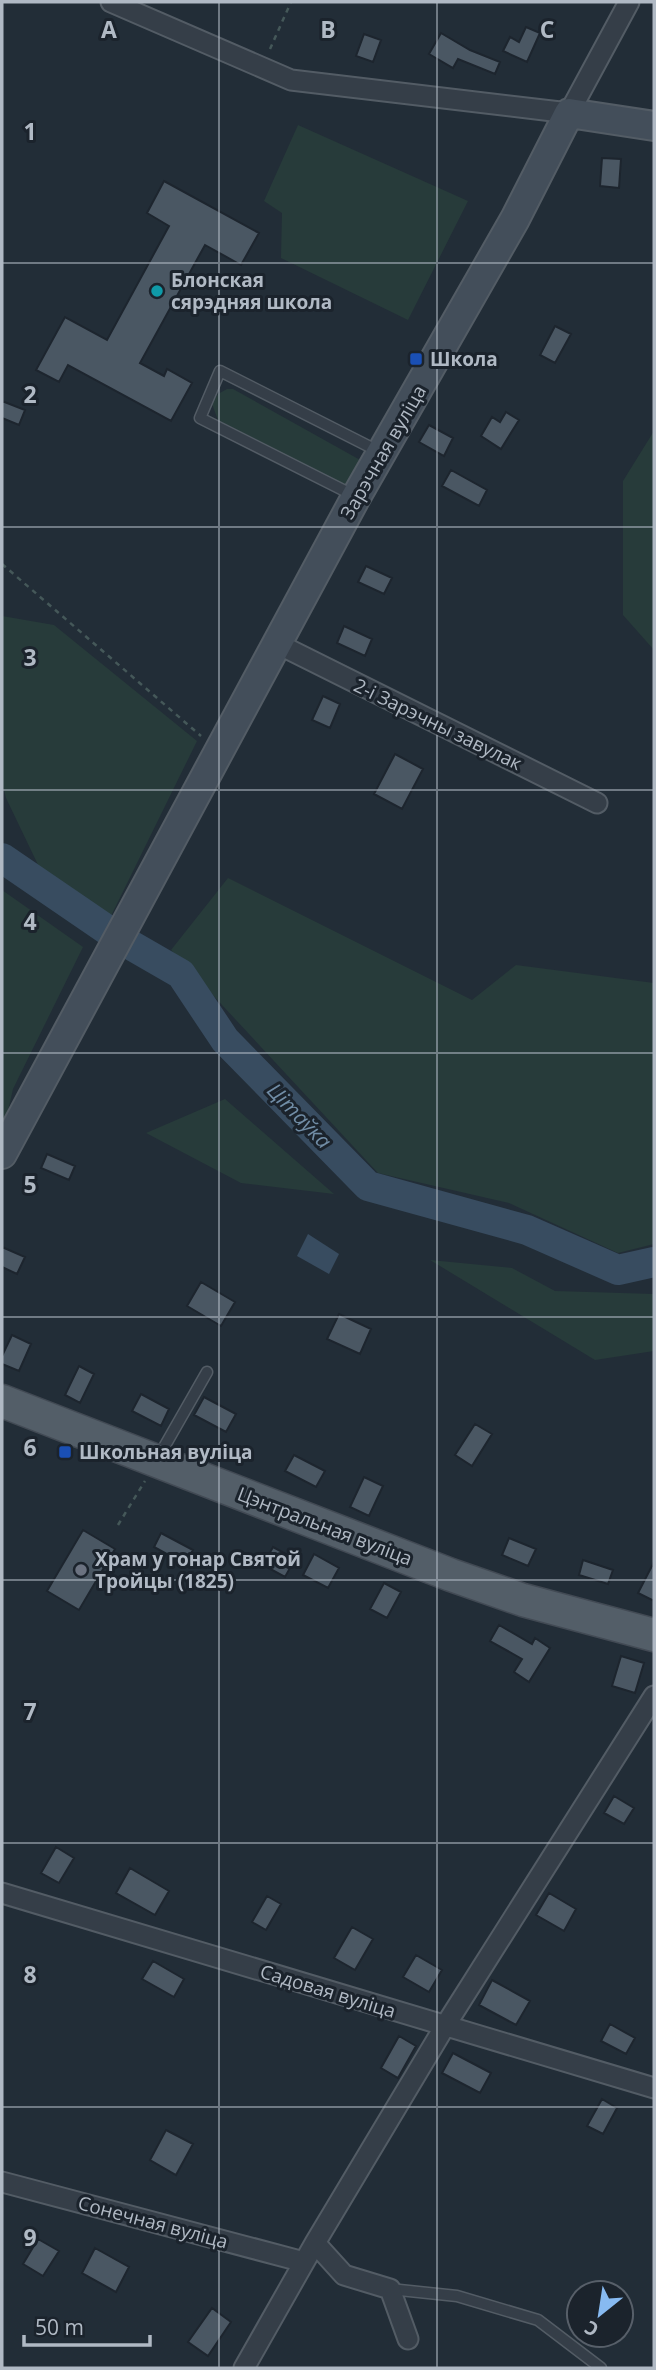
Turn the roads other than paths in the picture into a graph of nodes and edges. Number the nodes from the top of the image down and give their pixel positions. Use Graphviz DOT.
graph roads {
  1 [pos="111,2"];
  2 [pos="629,2"];
  3 [pos="569,113"];
  4 [pos="654,126"];
  5 [pos="382,453"];
  6 [pos="356,497"];
  7 [pos="278,644"];
  8 [pos="597,803"];
  9 [pos="4,1148"];
  10 [pos="207,1371"];
  11 [pos="2,1401"];
  12 [pos="157,1460"];
  13 [pos="654,1635"];
  14 [pos="654,1696"];
  15 [pos="2,1893"];
  16 [pos="445,2026"];
  17 [pos="654,2088"];
  18 [pos="2,2182"];
  19 [pos="315,2243"];
  20 [pos="304,2262"];
  21 [pos="390,2288"];
  22 [pos="408,2339"];
  23 [pos="244,2368"];
  24 [pos="601,2368"];
  1 -- 3 [label="street"];
  2 -- 3 [label="street"];
  3 -- 4 [label="main road"];
  3 -- 5 [label="main road, Зарэчная вуліца"];
  5 -- 6 [label="main road, Зарэчная вуліца"];
  5 -- 6 [label="lane"];
  6 -- 7 [label="main road, Зарэчная вуліца"];
  7 -- 8 [label="street, 2-і Зарэчны завулак"];
  7 -- 9 [label="main road, Зарэчная вуліца"];
  10 -- 12 [label="lane"];
  11 -- 12 [label="main road, Цэнтральная вуліца"];
  12 -- 13 [label="main road, Цэнтральная вуліца"];
  14 -- 16 [label="street"];
  15 -- 16 [label="street, Садовая вуліца"];
  16 -- 17 [label="street, Садовая вуліца"];
  16 -- 19 [label="street"];
  18 -- 20 [label="street, Сонечная вуліца"];
  19 -- 20 [label="street"];
  19 -- 21 [label="street"];
  20 -- 23 [label="street"];
  21 -- 22 [label="street"];
  21 -- 24 [label="lane"];
}
